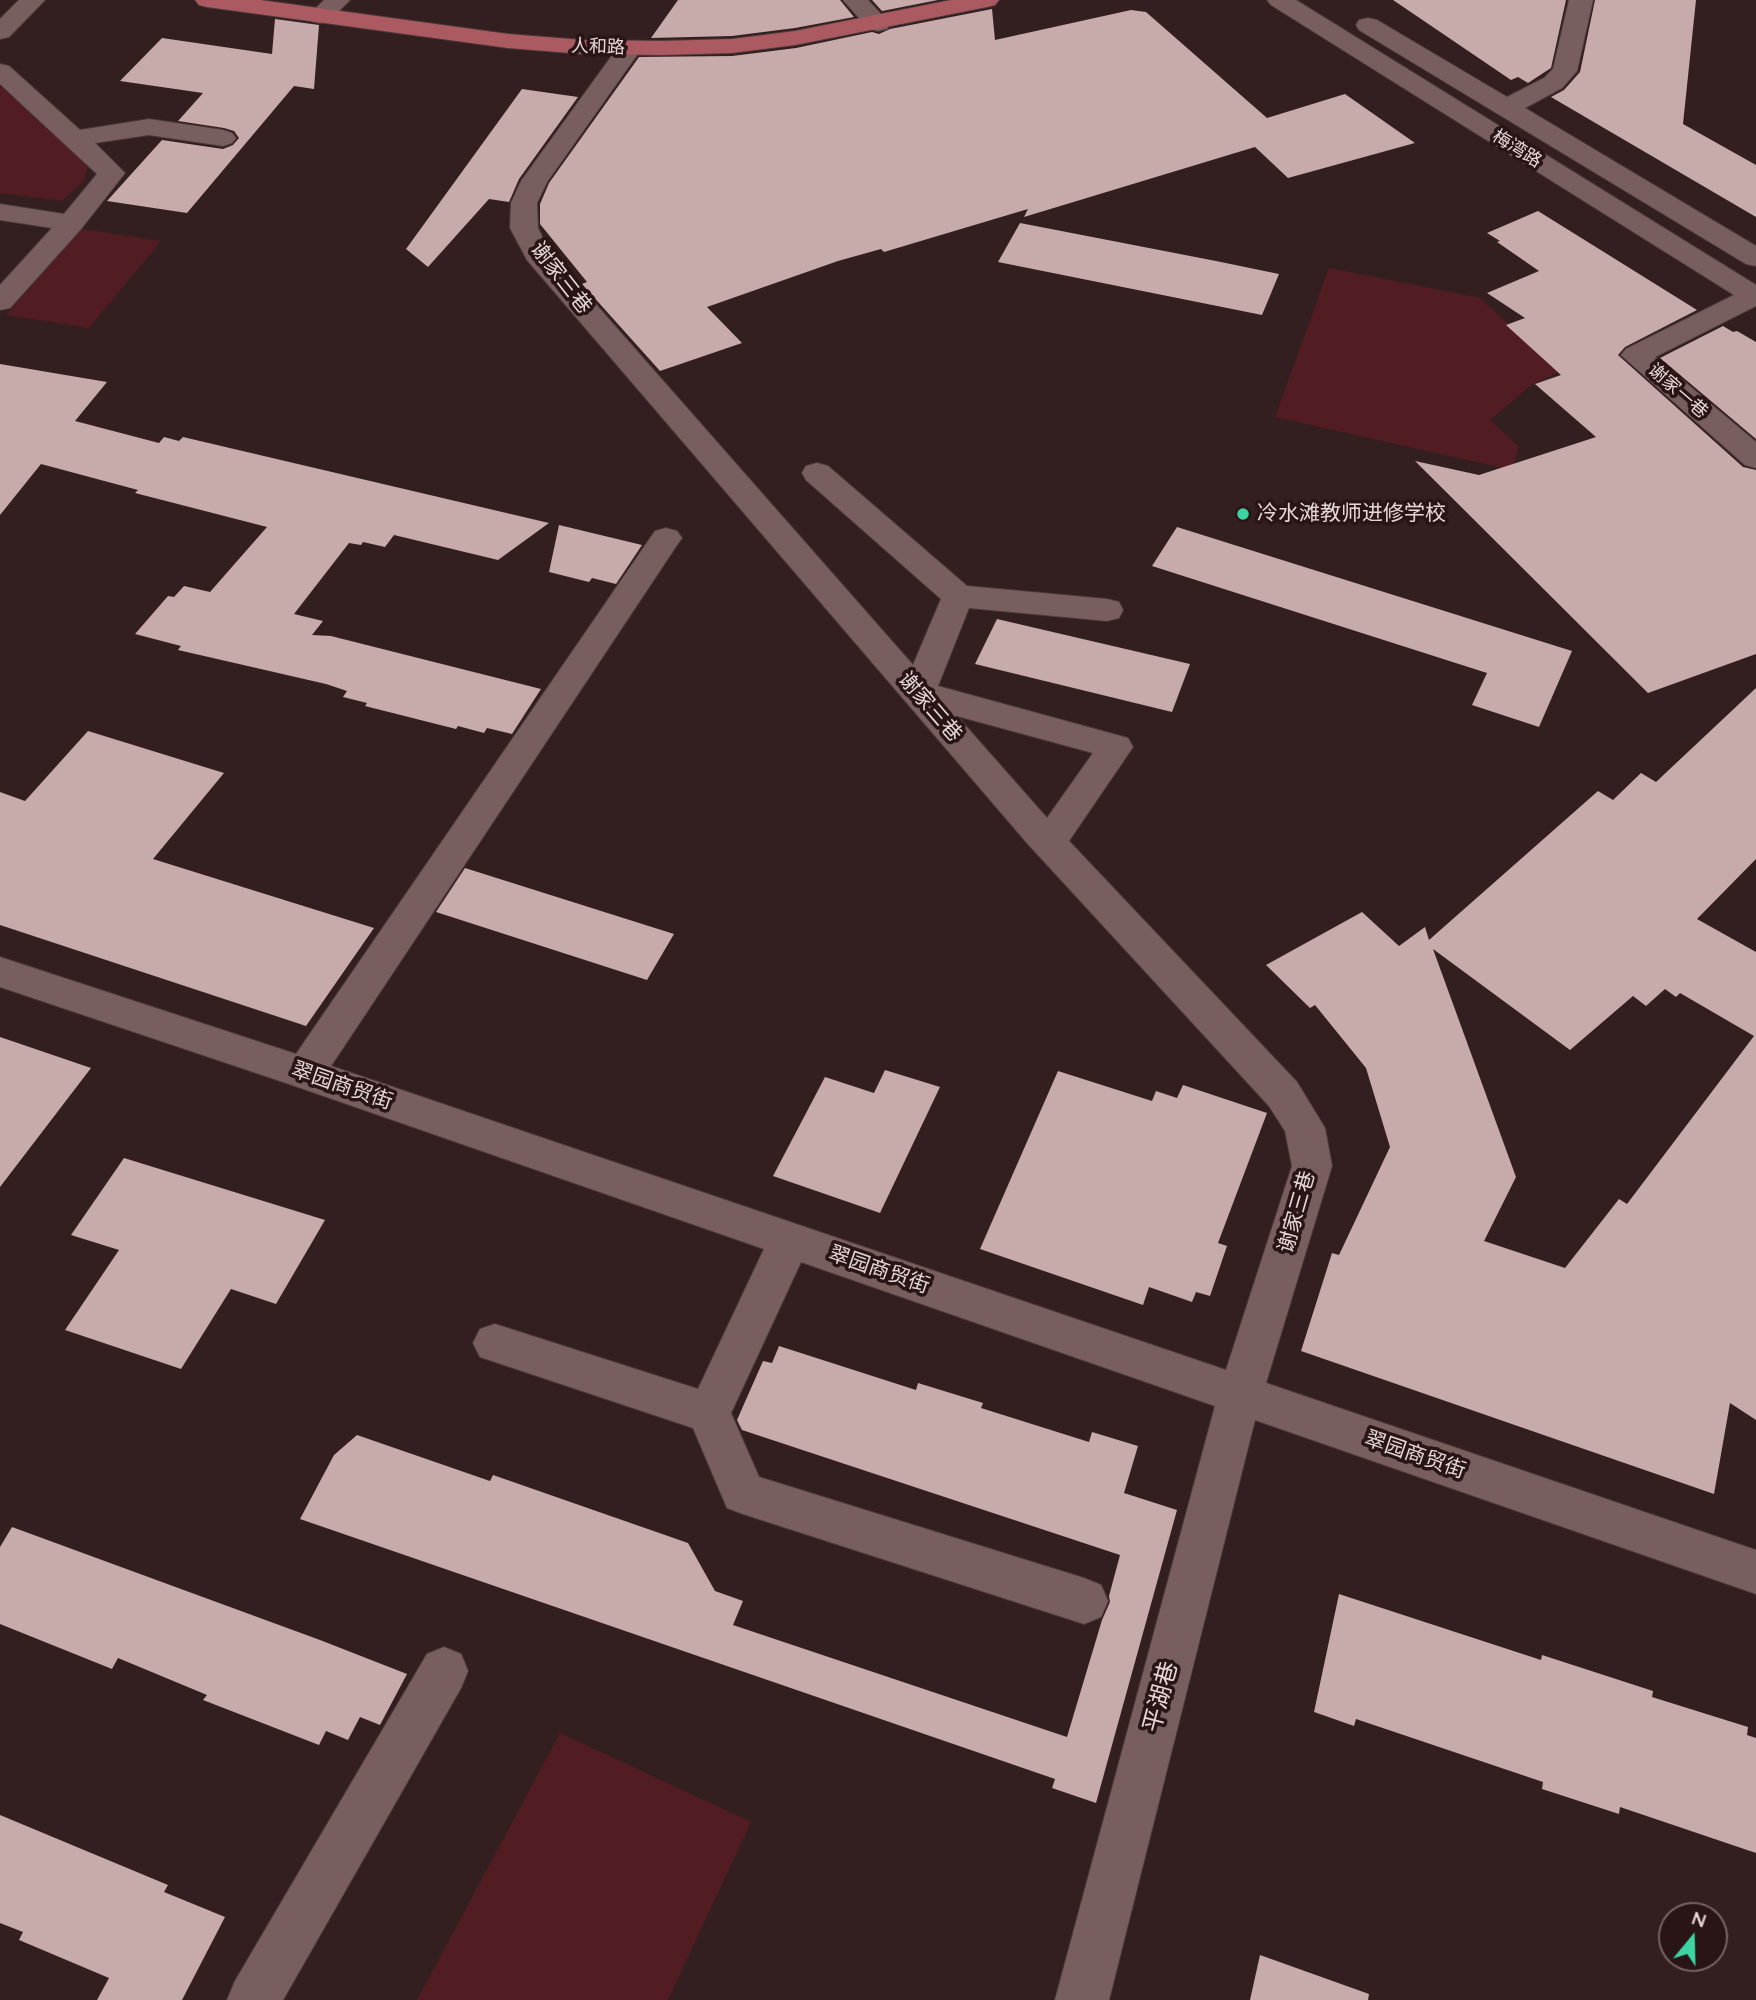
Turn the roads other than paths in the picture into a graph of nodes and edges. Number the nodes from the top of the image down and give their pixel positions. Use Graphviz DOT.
graph roads {
  1 [pos="33,0"];
  2 [pos="207,0"];
  3 [pos="338,0"];
  4 [pos="855,0"];
  5 [pos="987,0"];
  6 [pos="1279,0"];
  7 [pos="1581,0"];
  8 [pos="1351,14"];
  9 [pos="320,16"];
  10 [pos="878,24"];
  11 [pos="0,32"];
  12 [pos="630,48"];
  13 [pos="0,71"];
  14 [pos="1506,108"];
  15 [pos="223,138"];
  16 [pos="74,139"];
  17 [pos="0,212"];
  18 [pos="71,223"];
  19 [pos="1756,258"];
  20 [pos="1755,296"];
  21 [pos="2,298"];
  22 [pos="1756,458"];
  23 [pos="817,473"];
  24 [pos="666,538"];
  25 [pos="958,596"];
  26 [pos="1107,610"];
  27 [pos="918,693"];
  28 [pos="1048,843"];
  29 [pos="0,972"];
  30 [pos="305,1073"];
  31 [pos="790,1239"];
  32 [pos="495,1343"];
  33 [pos="1240,1394"];
  34 [pos="709,1413"];
  35 [pos="1756,1572"];
  36 [pos="1084,1601"];
  37 [pos="443,1671"];
  38 [pos="254,2000"];
  39 [pos="1082,2000"];
  1 -- 11 [label="street"];
  2 -- 9 [label="main road, 人和路"];
  3 -- 9 [label="street"];
  4 -- 10 [label="street"];
  5 -- 10 [label="main road, 人和路"];
  6 -- 20 [label="street, 梅湾路"];
  7 -- 14 [label="street"];
  8 -- 14 [label="street, 梅湾路"];
  9 -- 12 [label="main road, 人和路"];
  10 -- 12 [label="main road, 人和路"];
  12 -- 27 [label="street, 谢家三巷"];
  13 -- 16 [label="street"];
  14 -- 19 [label="street, 梅湾路"];
  15 -- 16 [label="street"];
  16 -- 18 [label="street"];
  17 -- 18 [label="street"];
  18 -- 21 [label="street"];
  20 -- 22 [label="street, 谢家一巷"];
  23 -- 25 [label="street"];
  24 -- 30 [label="street"];
  25 -- 26 [label="street"];
  25 -- 27 [label="street"];
  27 -- 28 [label="street, 谢家三巷"];
  27 -- 28 [label="street"];
  28 -- 33 [label="street, 谢家三巷"];
  29 -- 30 [label="street, 翠园商贸街"];
  30 -- 31 [label="street, 翠园商贸街"];
  31 -- 33 [label="street, 翠园商贸街"];
  31 -- 34 [label="street"];
  32 -- 34 [label="street"];
  33 -- 35 [label="street, 翠园商贸街"];
  33 -- 39 [label="street, 平湖巷"];
  34 -- 36 [label="street"];
  37 -- 38 [label="street"];
}
